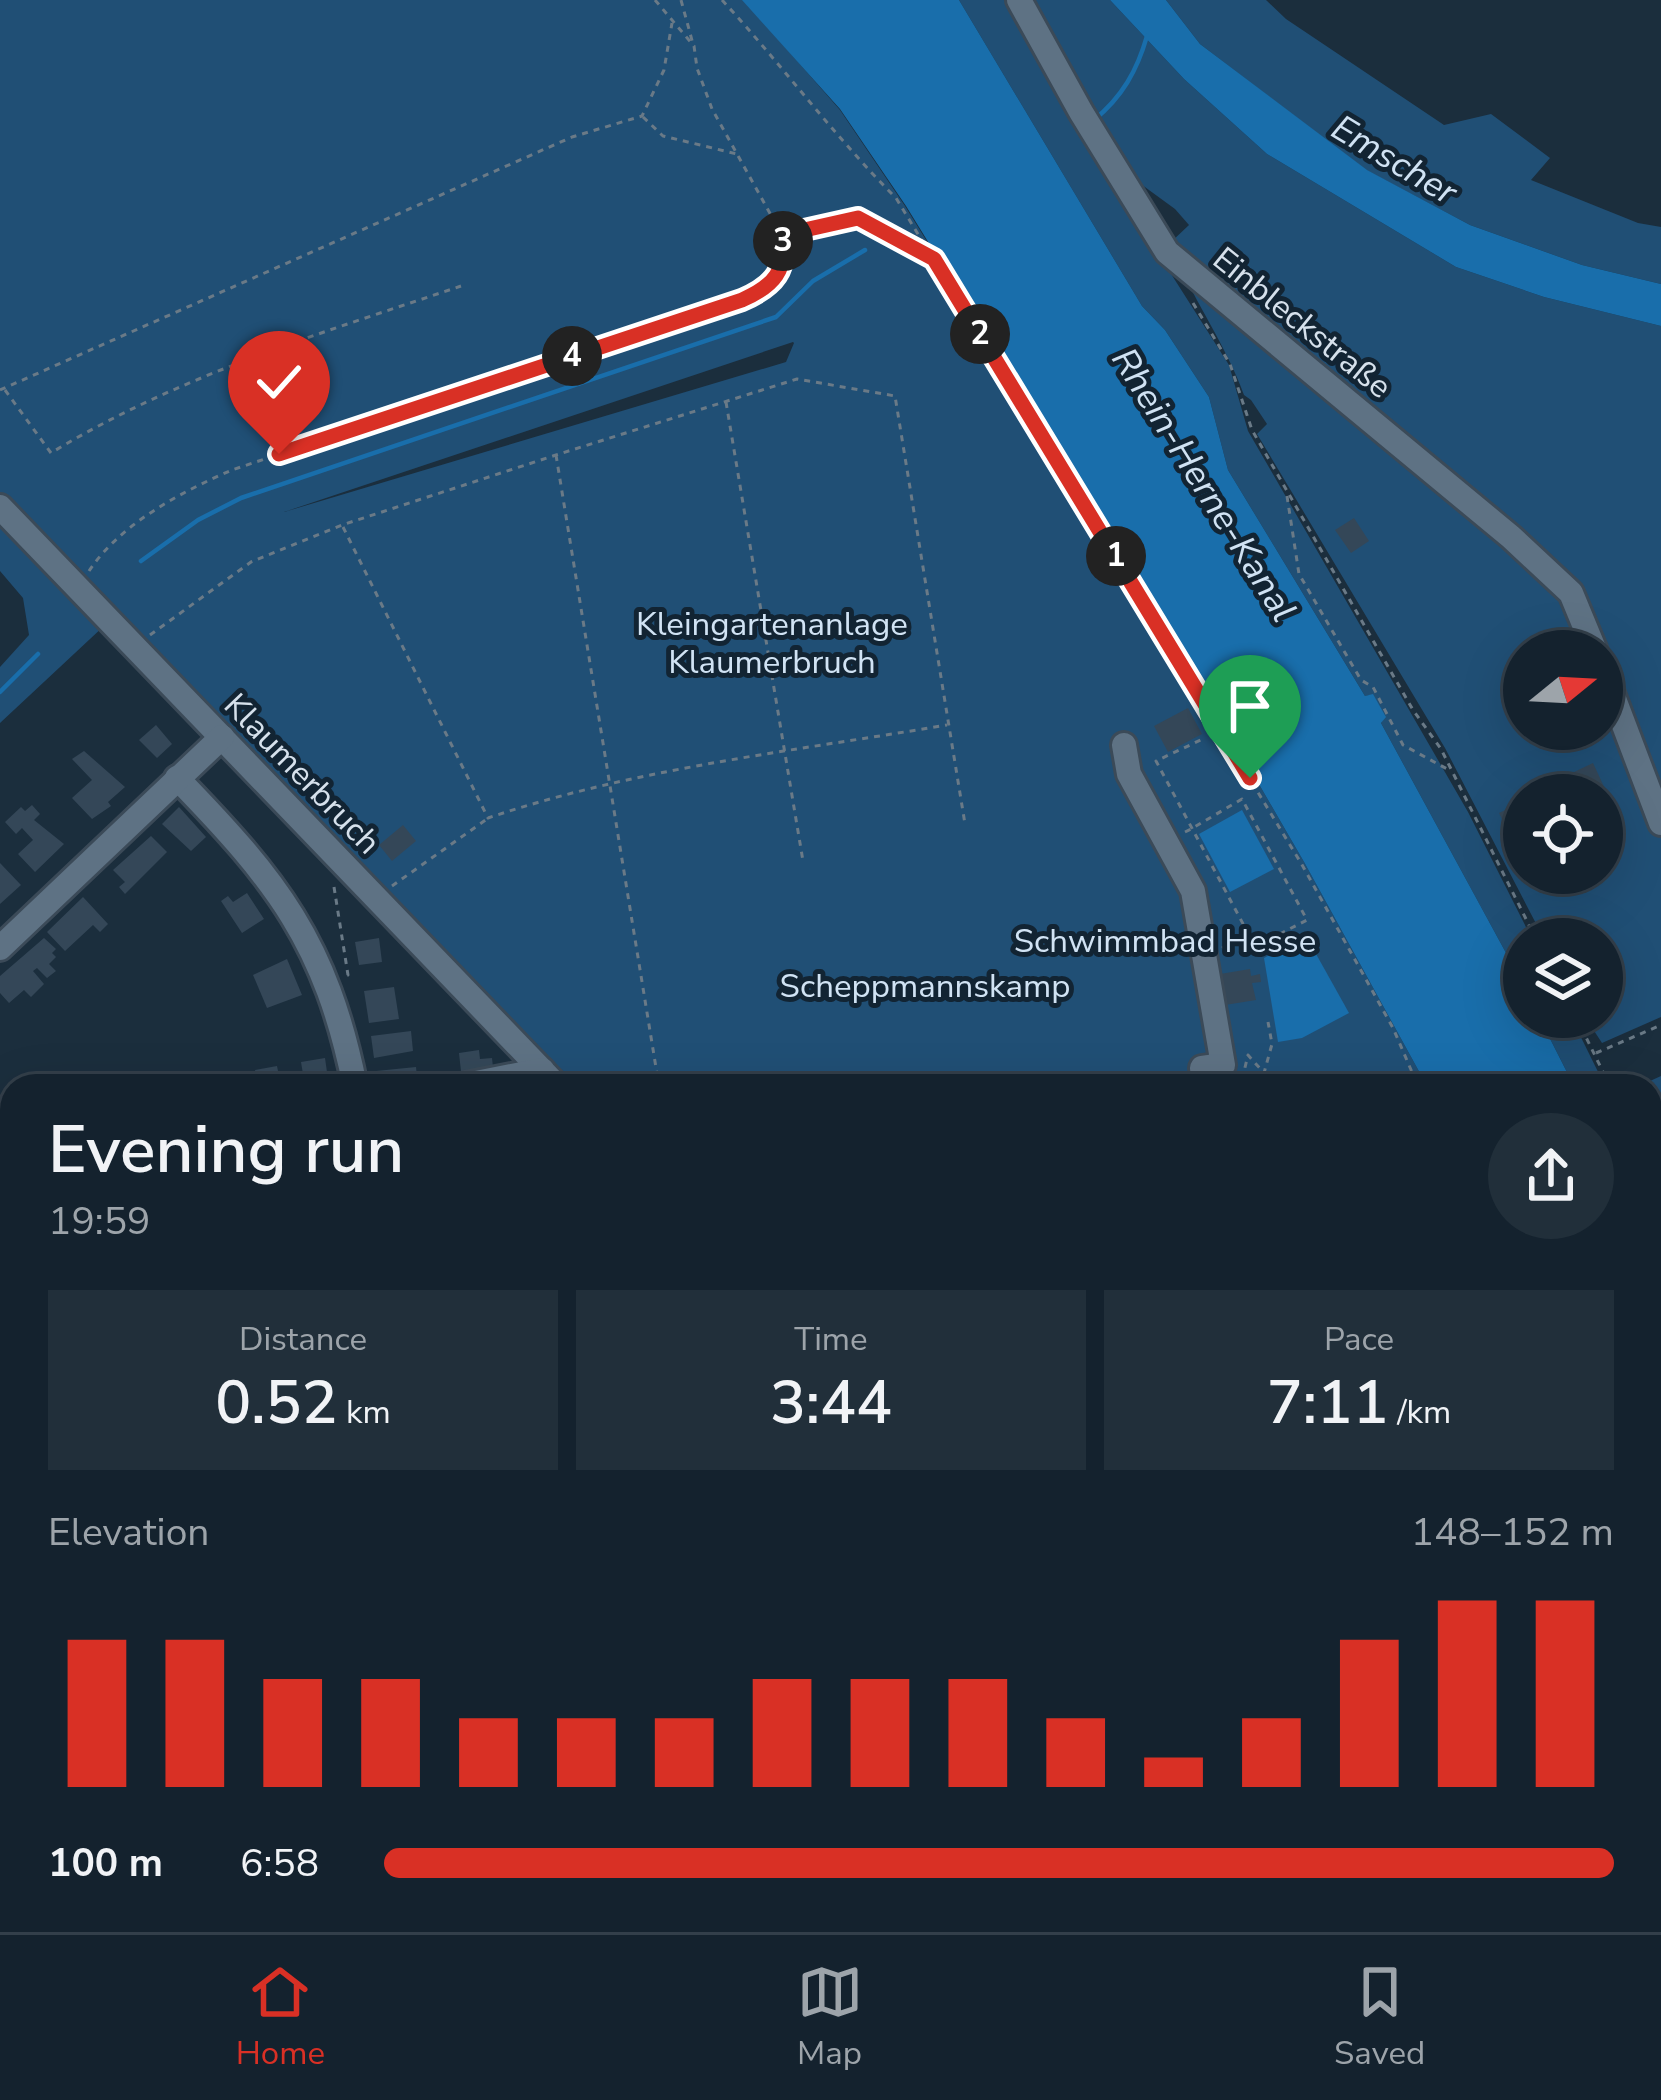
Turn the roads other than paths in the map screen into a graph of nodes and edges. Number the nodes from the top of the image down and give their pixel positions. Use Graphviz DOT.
graph roads {
  1 [pos="1019,0"];
  2 [pos="0,507"];
  3 [pos="1586,630"];
  4 [pos="1623,723"];
  5 [pos="222,737"];
  6 [pos="1124,745"];
  7 [pos="177,778"];
  8 [pos="1661,823"];
  9 [pos="0,948"];
  10 [pos="353,1074"];
  11 [pos="546,1074"];
  12 [pos="1208,1074"];
  1 -- 3 [label="street, Einbleckstraße"];
  2 -- 5 [label="street, Klaumerbruch"];
  4 -- 8 [label="street"];
  5 -- 7 [label="street"];
  5 -- 11 [label="street, Klaumerbruch"];
  6 -- 12 [label="street"];
  7 -- 9 [label="street"];
  7 -- 10 [label="street"];
}
